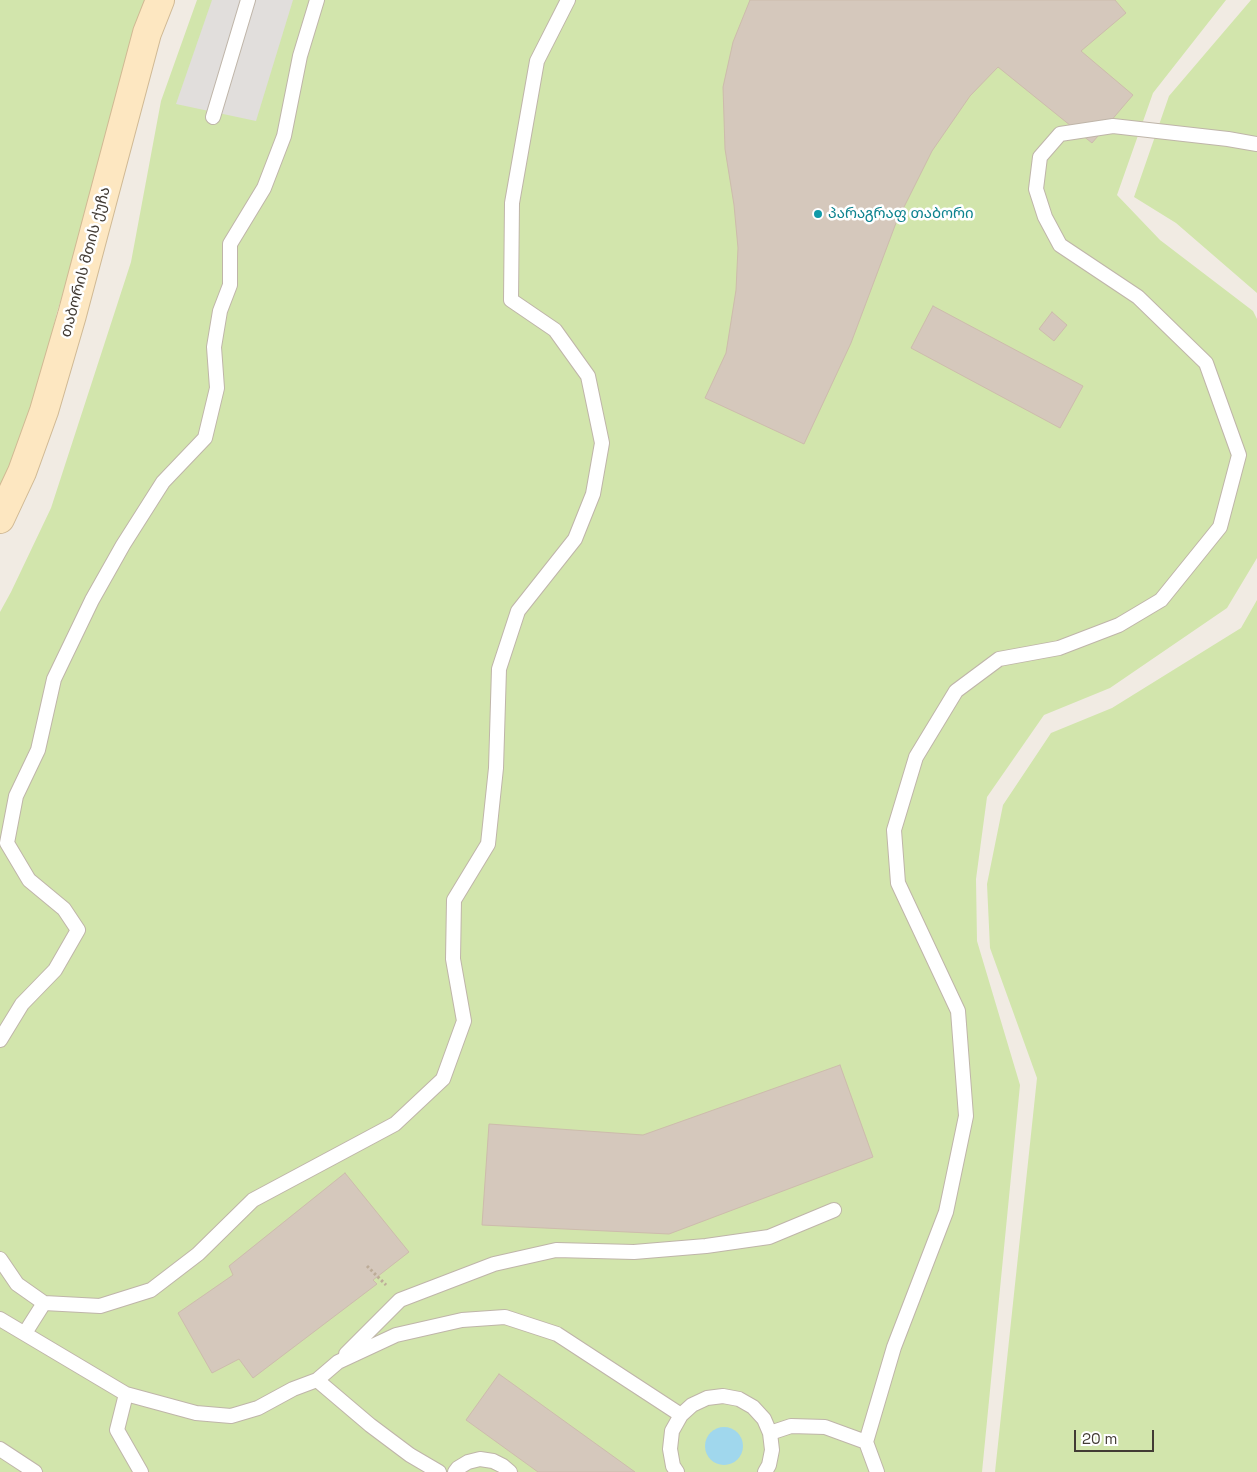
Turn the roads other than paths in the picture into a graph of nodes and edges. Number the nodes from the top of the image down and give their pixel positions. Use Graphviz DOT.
graph roads {
  1 [pos="160,0"];
  2 [pos="248,0"];
  3 [pos="317,0"];
  4 [pos="568,0"];
  5 [pos="213,116"];
  6 [pos="1257,144"];
  7 [pos="0,519"];
  8 [pos="0,1040"];
  9 [pos="834,1210"];
  10 [pos="0,1259"];
  11 [pos="44,1303"];
  12 [pos="0,1319"];
  13 [pos="25,1334"];
  14 [pos="338,1362"];
  15 [pos="317,1380"];
  16 [pos="126,1394"];
  17 [pos="680,1416"];
  18 [pos="770,1434"];
  19 [pos="866,1442"];
  20 [pos="0,1449"];
  21 [pos="35,1472"];
  22 [pos="141,1472"];
  23 [pos="439,1472"];
  24 [pos="455,1472"];
  25 [pos="510,1472"];
  26 [pos="677,1472"];
  27 [pos="765,1472"];
  28 [pos="877,1472"];
  1 -- 7 [label="main road, თაბორის მთის ქუჩა"];
  2 -- 5 [label="lane"];
  3 -- 8 [label="lane"];
  4 -- 11 [label="lane"];
  6 -- 19 [label="lane"];
  9 -- 14 [label="lane"];
  10 -- 11 [label="lane"];
  11 -- 13 [label="lane"];
  12 -- 13 [label="lane"];
  13 -- 16 [label="lane"];
  14 -- 15 [label="lane"];
  14 -- 17 [label="lane"];
  15 -- 16 [label="lane"];
  15 -- 23 [label="lane"];
  16 -- 22 [label="lane"];
  17 -- 18 [label="lane"];
  17 -- 26 [label="lane"];
  18 -- 19 [label="lane"];
  18 -- 27 [label="lane"];
  19 -- 28 [label="lane"];
  20 -- 21 [label="lane"];
  24 -- 25 [label="lane"];
}
